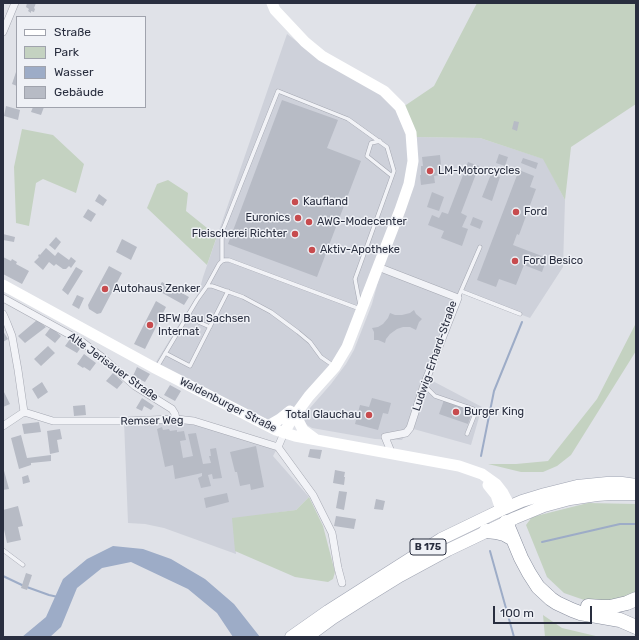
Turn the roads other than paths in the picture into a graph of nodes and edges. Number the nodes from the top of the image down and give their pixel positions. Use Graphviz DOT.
graph roads {
  1 [pos="16,3"];
  2 [pos="272,3"];
  3 [pos="3,32"];
  4 [pos="380,142"];
  5 [pos="392,176"];
  6 [pos="480,247"];
  7 [pos="222,261"];
  8 [pos="378,267"];
  9 [pos="3,285"];
  10 [pos="207,286"];
  11 [pos="228,291"];
  12 [pos="460,295"];
  13 [pos="3,298"];
  14 [pos="361,310"];
  15 [pos="3,314"];
  16 [pos="520,314"];
  17 [pos="187,317"];
  18 [pos="210,327"];
  19 [pos="165,353"];
  20 [pos="335,367"];
  21 [pos="156,368"];
  22 [pos="424,385"];
  23 [pos="24,412"];
  24 [pos="294,412"];
  25 [pos="176,419"];
  26 [pos="3,426"];
  27 [pos="268,426"];
  28 [pos="282,432"];
  29 [pos="467,434"];
  30 [pos="317,440"];
  31 [pos="278,448"];
  32 [pos="392,454"];
  33 [pos="636,485"];
  34 [pos="636,494"];
  35 [pos="508,514"];
  36 [pos="486,531"];
  37 [pos="513,539"];
  38 [pos="3,550"];
  39 [pos="23,565"];
  40 [pos="342,583"];
  41 [pos="362,594"];
  42 [pos="636,599"];
  43 [pos="636,627"];
  44 [pos="291,637"];
  45 [pos="307,637"];
  1 -- 3 [label="street"];
  2 -- 8 [label="street"];
  4 -- 5 [label="lane"];
  4 -- 5 [label="lane"];
  4 -- 7 [label="lane"];
  5 -- 14 [label="lane"];
  6 -- 12 [label="lane"];
  7 -- 10 [label="lane"];
  7 -- 14 [label="lane"];
  8 -- 12 [label="street, Ludwig-Erhard-Straße"];
  8 -- 14 [label="street"];
  9 -- 21 [label="street, Waldenburger Straße"];
  10 -- 11 [label="lane"];
  10 -- 17 [label="lane"];
  11 -- 18 [label="lane"];
  11 -- 20 [label="lane"];
  12 -- 16 [label="lane"];
  12 -- 22 [label="street, Ludwig-Erhard-Straße"];
  13 -- 25 [label="street, Alte Jerisauer Straße"];
  14 -- 20 [label="street"];
  15 -- 23 [label="street"];
  17 -- 18 [label="lane"];
  17 -- 19 [label="lane"];
  18 -- 19 [label="lane"];
  19 -- 21 [label="lane"];
  20 -- 24 [label="street"];
  21 -- 27 [label="street, Waldenburger Straße"];
  22 -- 29 [label="lane"];
  22 -- 32 [label="street, Ludwig-Erhard-Straße"];
  23 -- 25 [label="street, Remser Weg"];
  23 -- 26 [label="street"];
  24 -- 27 [label="street"];
  24 -- 28 [label="street"];
  24 -- 30 [label="street"];
  25 -- 31 [label="street, Remser Weg"];
  27 -- 28 [label="street, Waldenburger Straße"];
  28 -- 30 [label="street, Waldenburger Straße"];
  28 -- 31 [label="street"];
  30 -- 32 [label="street, Waldenburger Straße"];
  31 -- 40 [label="street"];
  32 -- 35 [label="street, Waldenburger Straße"];
  33 -- 35 [label="main road, B 175"];
  34 -- 35 [label="main road, B 175"];
  35 -- 36 [label="main road, B 175"];
  35 -- 37 [label="highway"];
  35 -- 41 [label="main road, B 175"];
  35 -- 42 [label="highway"];
  36 -- 37 [label="highway"];
  36 -- 41 [label="main road, B 175"];
  37 -- 43 [label="highway"];
  38 -- 39 [label="lane"];
  41 -- 44 [label="main road, B 175"];
  41 -- 45 [label="main road, B 175"];
}
